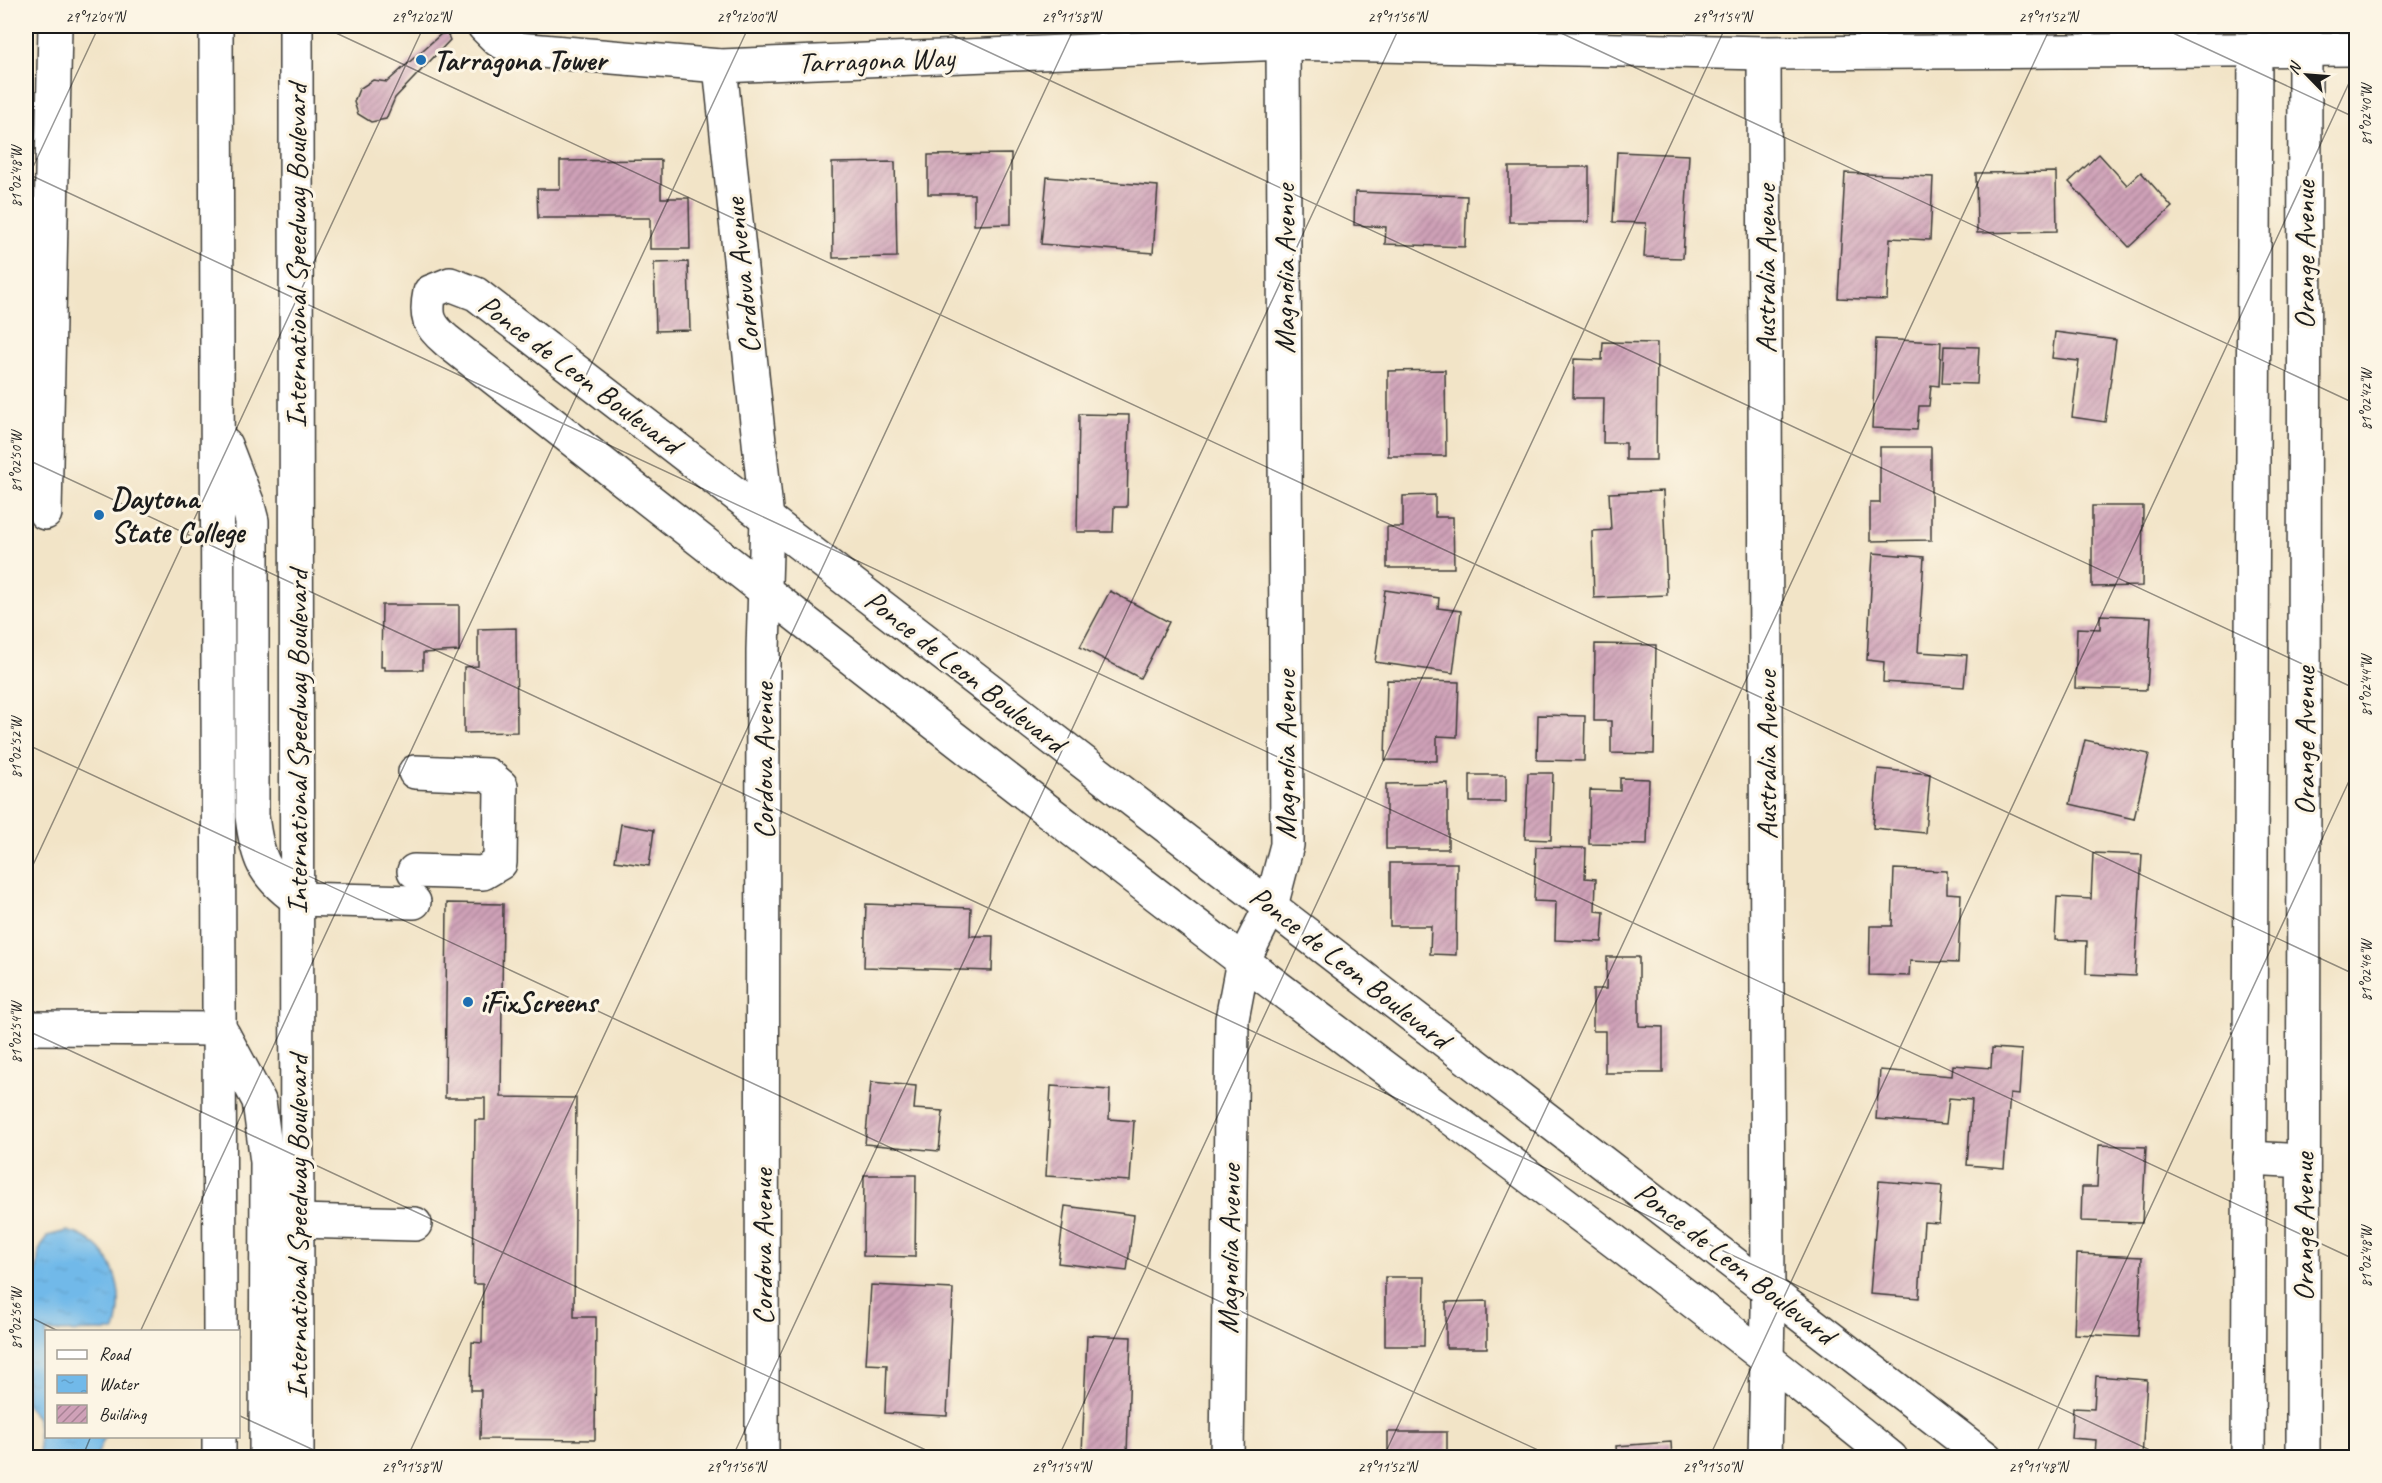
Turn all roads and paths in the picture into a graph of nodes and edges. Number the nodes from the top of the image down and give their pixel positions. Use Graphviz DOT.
graph roads {
  1 [pos="55,26"];
  2 [pos="216,26"];
  3 [pos="296,26"];
  4 [pos="484,26"];
  5 [pos="2305,37"];
  6 [pos="1283,43"];
  7 [pos="2255,48"];
  8 [pos="2356,49"];
  9 [pos="1764,53"];
  10 [pos="720,66"];
  11 [pos="218,430"];
  12 [pos="2253,467"];
  13 [pos="2304,468"];
  14 [pos="45,513"];
  15 [pos="767,519"];
  16 [pos="764,591"];
  17 [pos="415,772"];
  18 [pos="2304,822"];
  19 [pos="2251,824"];
  20 [pos="297,899"];
  21 [pos="1271,906"];
  22 [pos="1243,961"];
  23 [pos="26,1028"];
  24 [pos="220,1029"];
  25 [pos="2249,1158"];
  26 [pos="2303,1161"];
  27 [pos="297,1221"];
  28 [pos="415,1224"];
  29 [pos="1768,1288"];
  30 [pos="220,1330"];
  31 [pos="1766,1356"];
  32 [pos="219,1438"];
  33 [pos="219,1458"];
  34 [pos="266,1458"];
  35 [pos="297,1458"];
  36 [pos="762,1458"];
  37 [pos="1227,1458"];
  38 [pos="1765,1458"];
  39 [pos="1891,1458"];
  40 [pos="1986,1458"];
  41 [pos="2248,1458"];
  42 [pos="2303,1458"];
  1 -- 14 [label="street"];
  2 -- 11 [label="street"];
  3 -- 20 [label="street, International Speedway Boulevard"];
  4 -- 10 [label="street, Tarragona Way"];
  5 -- 7 [label="street, Tarragona Way"];
  5 -- 8 [label="street, Tarragona Way"];
  5 -- 13 [label="street, Orange Avenue"];
  6 -- 9 [label="street, Tarragona Way"];
  6 -- 10 [label="street, Tarragona Way"];
  6 -- 21 [label="street, Magnolia Avenue"];
  7 -- 9 [label="street, Tarragona Way"];
  7 -- 12 [label="street, Orange Avenue"];
  9 -- 29 [label="street, Australia Avenue"];
  10 -- 15 [label="street, Cordova Avenue"];
  11 -- 20 [label="street"];
  11 -- 24 [label="street"];
  12 -- 13 [label="street"];
  12 -- 19 [label="street, Orange Avenue"];
  13 -- 18 [label="street, Orange Avenue"];
  15 -- 16 [label="street, Cordova Avenue"];
  15 -- 16 [label="street, Ponce de Leon Boulevard"];
  15 -- 21 [label="street, Ponce de Leon Boulevard"];
  16 -- 22 [label="street, Ponce de Leon Boulevard"];
  16 -- 36 [label="street, Cordova Avenue"];
  17 -- 20 [label="street"];
  18 -- 19 [label="street"];
  18 -- 26 [label="street, Orange Avenue"];
  19 -- 25 [label="street, Orange Avenue"];
  20 -- 27 [label="street, International Speedway Boulevard"];
  21 -- 22 [label="street, Magnolia Avenue"];
  21 -- 29 [label="street, Ponce de Leon Boulevard"];
  22 -- 31 [label="street, Ponce de Leon Boulevard"];
  22 -- 37 [label="street, Magnolia Avenue"];
  23 -- 24 [label="street"];
  24 -- 30 [label="street"];
  24 -- 34 [label="street"];
  25 -- 26 [label="street"];
  25 -- 41 [label="street, Orange Avenue"];
  26 -- 42 [label="street, Orange Avenue"];
  27 -- 28 [label="street"];
  27 -- 35 [label="street, International Speedway Boulevard"];
  29 -- 31 [label="street, Australia Avenue"];
  29 -- 40 [label="street, Ponce de Leon Boulevard"];
  31 -- 38 [label="street, Australia Avenue"];
  31 -- 39 [label="street, Ponce de Leon Boulevard"];
  32 -- 33 [label="street"];
}
